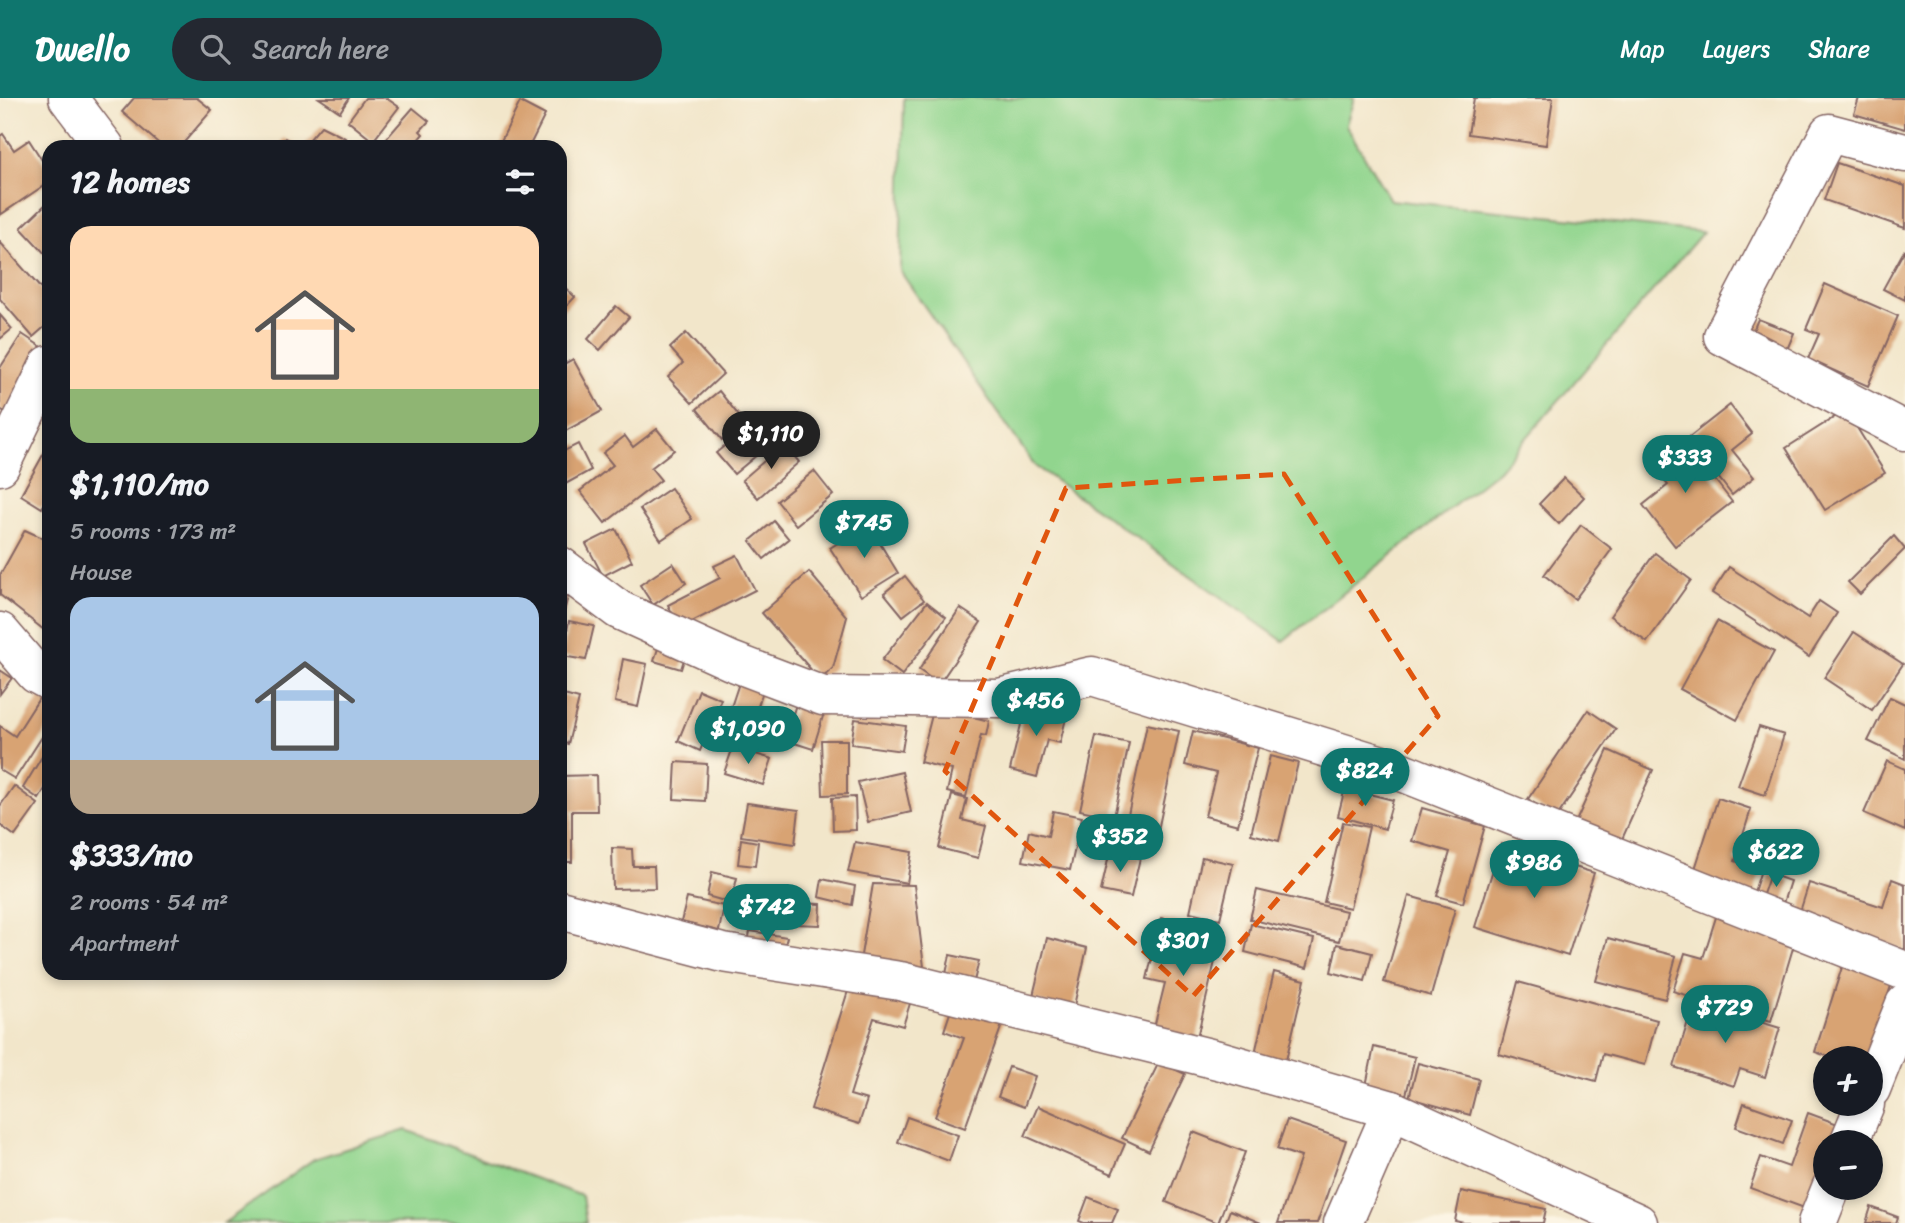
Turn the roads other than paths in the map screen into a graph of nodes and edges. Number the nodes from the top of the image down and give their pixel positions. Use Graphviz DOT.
graph roads {
  1 [pos="68,98"];
  2 [pos="100,140"];
  3 [pos="1905,153"];
  4 [pos="42,379"];
  5 [pos="1905,431"];
  6 [pos="0,466"];
  7 [pos="567,571"];
  8 [pos="0,632"];
  9 [pos="42,677"];
  10 [pos="567,913"];
  11 [pos="1905,971"];
  12 [pos="1905,1004"];
  13 [pos="1883,1059"];
  14 [pos="1392,1110"];
  15 [pos="1826,1200"];
  16 [pos="1343,1223"];
  17 [pos="1638,1223"];
  18 [pos="1817,1223"];
  1 -- 2 [label="street"];
  3 -- 5 [label="street"];
  4 -- 6 [label="street"];
  7 -- 11 [label="street"];
  8 -- 9 [label="street"];
  10 -- 14 [label="street"];
  12 -- 13 [label="street"];
  14 -- 16 [label="street"];
  14 -- 17 [label="street"];
  15 -- 18 [label="street"];
}
